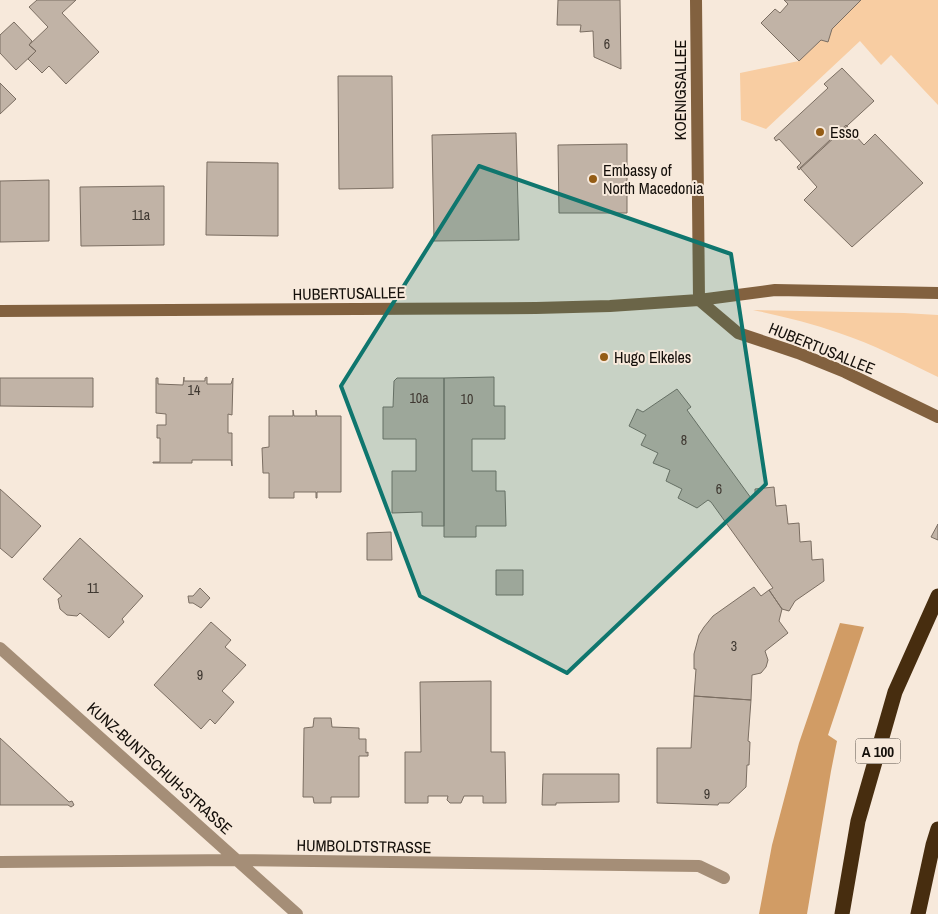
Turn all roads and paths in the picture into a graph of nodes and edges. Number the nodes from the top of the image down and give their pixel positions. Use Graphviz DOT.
graph roads {
  1 [pos="696,0"];
  2 [pos="938,293"];
  3 [pos="699,300"];
  4 [pos="0,311"];
  5 [pos="938,417"];
  6 [pos="938,596"];
  7 [pos="0,648"];
  8 [pos="938,829"];
  9 [pos="238,860"];
  10 [pos="0,862"];
  11 [pos="724,878"];
  12 [pos="297,914"];
  13 [pos="842,914"];
  14 [pos="918,914"];
  1 -- 3 [label="main road, KOENIGSALLEE"];
  2 -- 3 [label="main road, HUBERTUSALLEE"];
  3 -- 4 [label="main road, HUBERTUSALLEE"];
  3 -- 5 [label="main road, HUBERTUSALLEE"];
  6 -- 13 [label="highway, A 100"];
  7 -- 9 [label="street, KUNZ-BUNTSCHUH-STRASSE"];
  8 -- 14 [label="highway"];
  9 -- 10 [label="street, HUMBOLDTSTRASSE"];
  9 -- 11 [label="street, HUMBOLDTSTRASSE"];
  9 -- 12 [label="street, KUNZ-BUNTSCHUH-STRASSE"];
}
